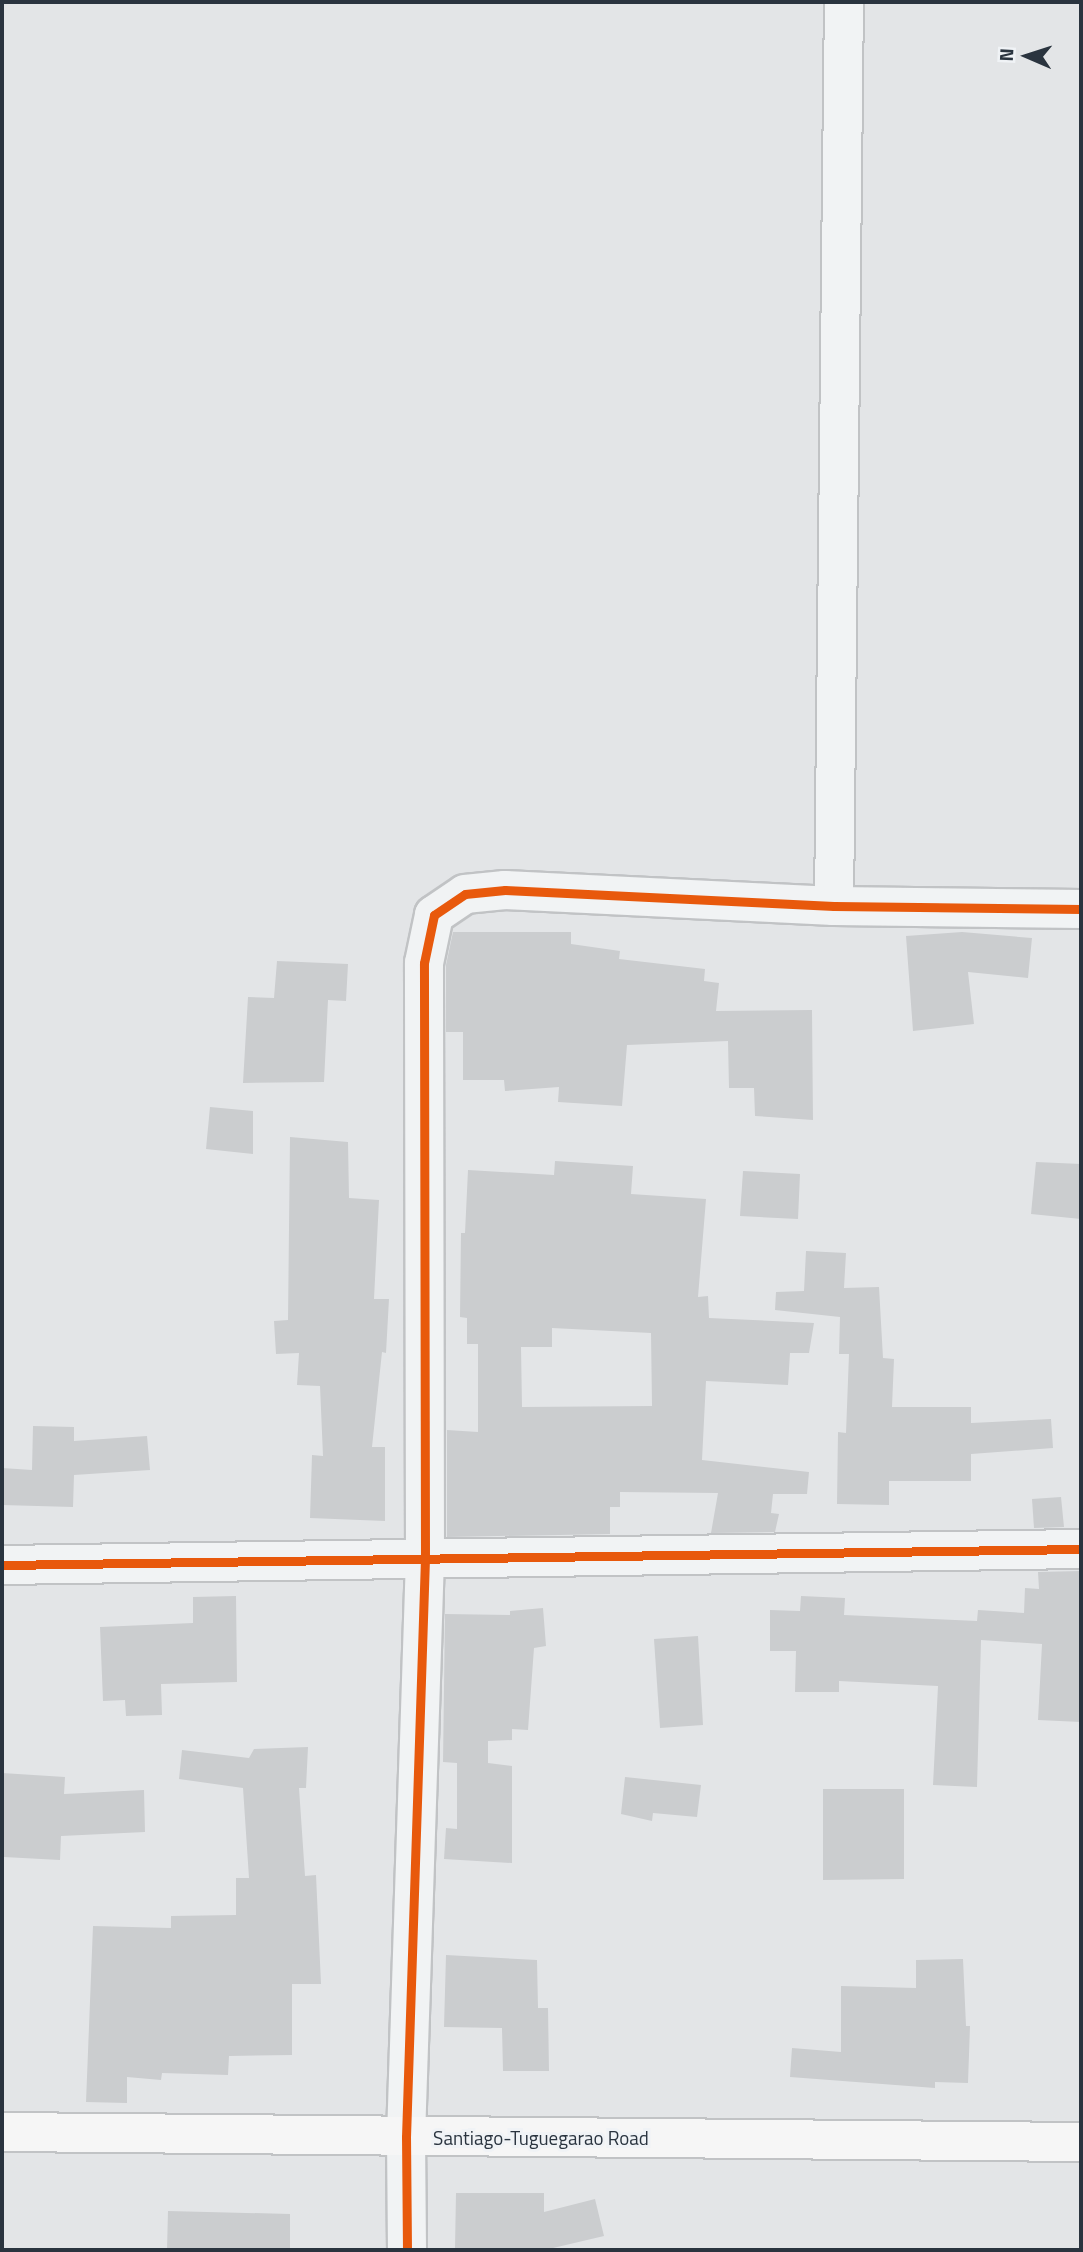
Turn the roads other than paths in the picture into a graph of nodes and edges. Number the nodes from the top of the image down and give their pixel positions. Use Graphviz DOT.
graph roads {
  1 [pos="844,2"];
  2 [pos="834,906"];
  3 [pos="1081,909"];
  4 [pos="1081,1549"];
  5 [pos="425,1559"];
  6 [pos="2,1564"];
  7 [pos="2,2132"];
  8 [pos="406,2137"];
  9 [pos="1081,2142"];
  10 [pos="407,2250"];
  1 -- 2 [label="street"];
  2 -- 3 [label="street"];
  2 -- 5 [label="street"];
  4 -- 5 [label="street"];
  5 -- 6 [label="street"];
  5 -- 8 [label="street"];
  7 -- 8 [label="highway, Santiago-Tuguegarao Road"];
  8 -- 9 [label="highway, Santiago-Tuguegarao Road"];
  8 -- 10 [label="street"];
}
